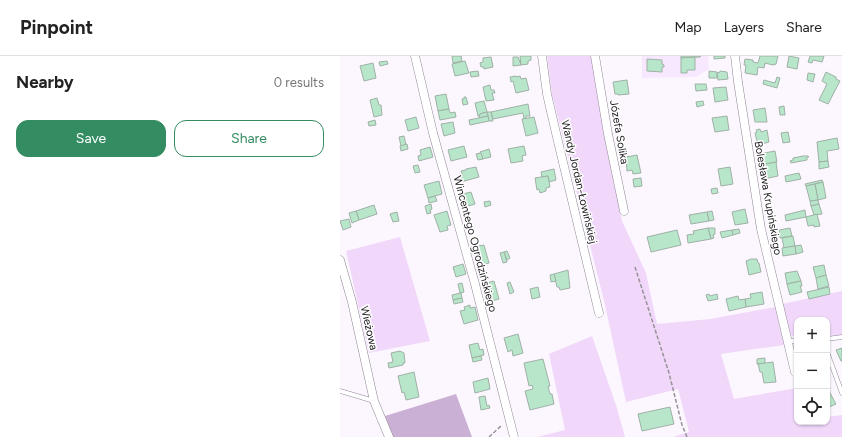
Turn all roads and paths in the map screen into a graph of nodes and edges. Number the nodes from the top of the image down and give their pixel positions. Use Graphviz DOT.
graph roads {
  1 [pos="415,56"];
  2 [pos="542,56"];
  3 [pos="595,56"];
  4 [pos="735,56"];
  5 [pos="624,211"];
  6 [pos="340,260"];
  7 [pos="635,267"];
  8 [pos="599,313"];
  9 [pos="842,338"];
  10 [pos="830,339"];
  11 [pos="794,341"];
  12 [pos="788,342"];
  13 [pos="827,353"];
  14 [pos="794,368"];
  15 [pos="340,392"];
  16 [pos="842,393"];
  17 [pos="374,401"];
  18 [pos="509,418"];
  19 [pos="389,437"];
  20 [pos="489,437"];
  21 [pos="514,437"];
  22 [pos="687,437"];
  1 -- 18 [label="street, Wincentego Ogrodzińskiego"];
  2 -- 8 [label="street, Wandy Jordan-Łowińskiej"];
  3 -- 5 [label="street, Józefa Solika"];
  4 -- 12 [label="street, Bolesława Krupińskiego"];
  6 -- 17 [label="street, Wieżowa"];
  7 -- 22 [label="path"];
  9 -- 10 [label="lane"];
  11 -- 12 [label="lane"];
  12 -- 14 [label="street, Bolesława Krupińskiego"];
  13 -- 16 [label="lane"];
  15 -- 17 [label="lane"];
  17 -- 19 [label="street, Wieżowa"];
  18 -- 20 [label="path"];
  18 -- 21 [label="street, Wincentego Ogrodzińskiego"];
}
